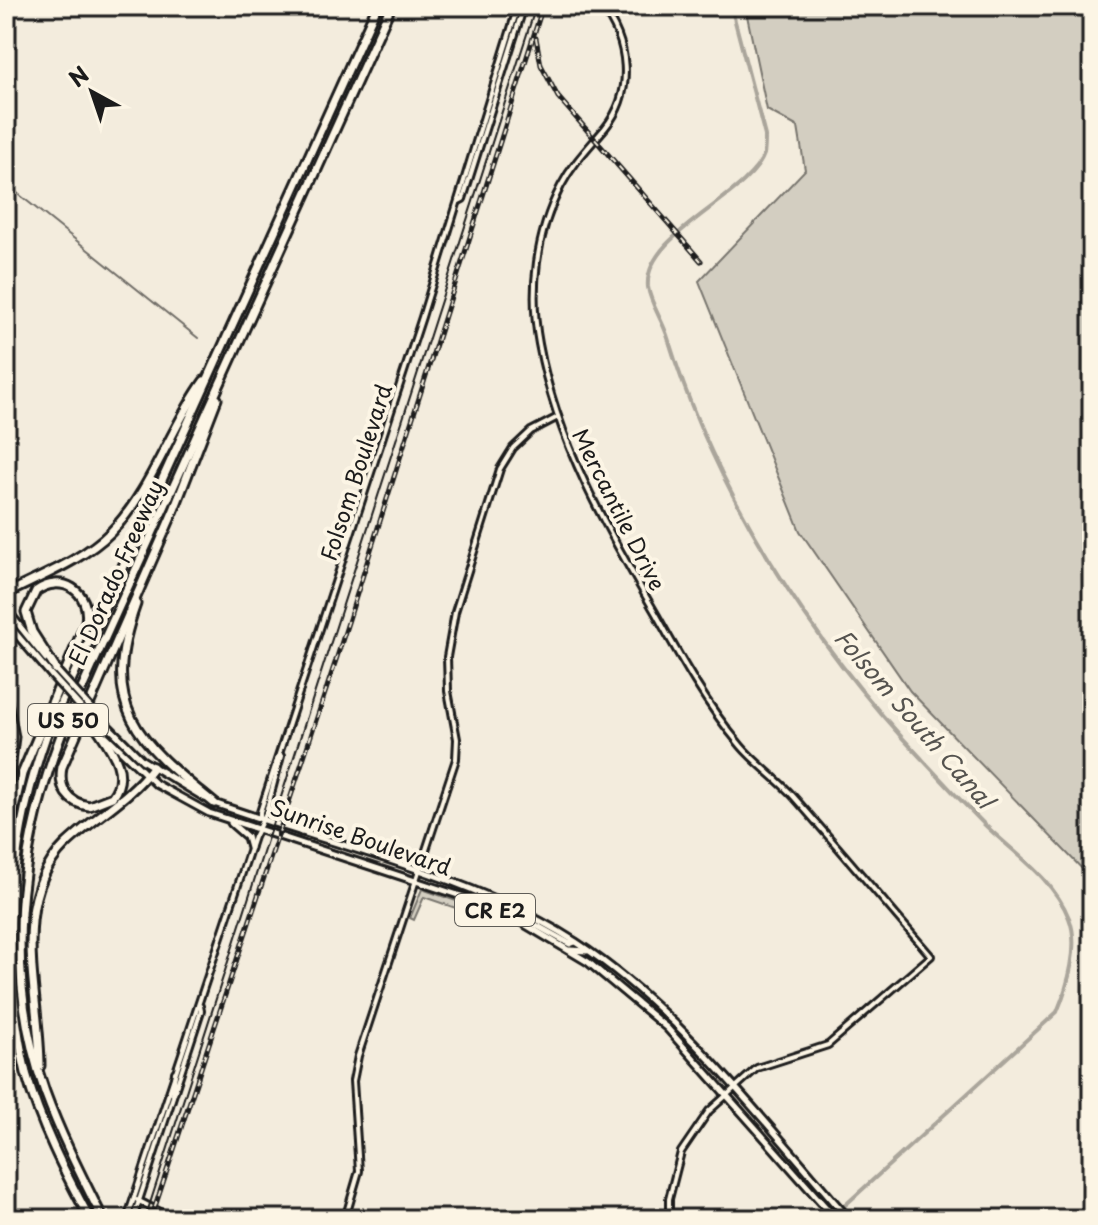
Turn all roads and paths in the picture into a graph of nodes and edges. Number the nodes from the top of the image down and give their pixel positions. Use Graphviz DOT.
graph roads {
  1 [pos="377,6"];
  2 [pos="391,6"];
  3 [pos="521,6"];
  4 [pos="601,6"];
  5 [pos="207,378"];
  6 [pos="218,388"];
  7 [pos="558,417"];
  8 [pos="153,556"];
  9 [pos="6,594"];
  10 [pos="6,609"];
  11 [pos="6,622"];
  12 [pos="55,674"];
  13 [pos="6,696"];
  14 [pos="93,717"];
  15 [pos="282,753"];
  16 [pos="153,767"];
  17 [pos="146,776"];
  18 [pos="6,801"];
  19 [pos="214,803"];
  20 [pos="268,807"];
  21 [pos="227,819"];
  22 [pos="260,819"];
  23 [pos="257,829"];
  24 [pos="301,832"];
  25 [pos="6,843"];
  26 [pos="250,848"];
  27 [pos="419,872"];
  28 [pos="416,881"];
  29 [pos="517,920"];
  30 [pos="576,942"];
  31 [pos="570,950"];
  32 [pos="588,951"];
  33 [pos="641,1003"];
  34 [pos="200,1006"];
  35 [pos="659,1008"];
  36 [pos="6,1010"];
  37 [pos="18,1039"];
  38 [pos="40,1076"];
  39 [pos="174,1080"];
  40 [pos="733,1089"];
  41 [pos="727,1094"];
  42 [pos="174,1096"];
  43 [pos="137,1200"];
  44 [pos="90,1219"];
  45 [pos="103,1219"];
  46 [pos="130,1219"];
  47 [pos="174,1219"];
  48 [pos="345,1219"];
  49 [pos="669,1219"];
  50 [pos="836,1219"];
  51 [pos="849,1219"];
  1 -- 5 [label="highway"];
  2 -- 6 [label="highway, El Dorado Freeway / US 50"];
  3 -- 15 [label="street, Folsom Boulevard"];
  4 -- 7 [label="street, Mercantile Drive"];
  5 -- 9 [label="highway"];
  5 -- 37 [label="highway, El Dorado Freeway / US 50"];
  6 -- 8 [label="highway"];
  6 -- 38 [label="highway, El Dorado Freeway / US 50"];
  7 -- 27 [label="street"];
  7 -- 40 [label="street, Mercantile Drive"];
  8 -- 14 [label="highway"];
  8 -- 19 [label="highway"];
  10 -- 12 [label="main road, Sunrise Boulevard / CR E2"];
  11 -- 12 [label="main road, Sunrise Boulevard / CR E2"];
  12 -- 14 [label="main road, Sunrise Boulevard / CR E2, bridge"];
  12 -- 25 [label="highway"];
  13 -- 18 [label="highway"];
  14 -- 16 [label="main road, Sunrise Boulevard / CR E2"];
  14 -- 17 [label="main road, Sunrise Boulevard / CR E2"];
  15 -- 20 [label="street, Folsom Boulevard"];
  15 -- 22 [label="street, Folsom Boulevard"];
  16 -- 17 [label="highway"];
  16 -- 19 [label="main road, Sunrise Boulevard / CR E2"];
  17 -- 21 [label="main road, Sunrise Boulevard / CR E2"];
  17 -- 38 [label="highway"];
  19 -- 22 [label="main road, Sunrise Boulevard / CR E2"];
  20 -- 22 [label="street, Folsom Boulevard"];
  20 -- 24 [label="main road"];
  21 -- 23 [label="main road, Sunrise Boulevard / CR E2"];
  21 -- 26 [label="main road"];
  22 -- 23 [label="street, Folsom Boulevard"];
  22 -- 24 [label="main road, Sunrise Boulevard / CR E2"];
  23 -- 26 [label="street, Folsom Boulevard"];
  23 -- 28 [label="main road, Sunrise Boulevard / CR E2"];
  24 -- 27 [label="main road, Sunrise Boulevard / CR E2"];
  26 -- 34 [label="street, Folsom Boulevard"];
  27 -- 28 [label="street"];
  27 -- 30 [label="main road, Sunrise Boulevard / CR E2"];
  28 -- 29 [label="main road, Sunrise Boulevard / CR E2"];
  28 -- 48 [label="street"];
  29 -- 30 [label="main road"];
  29 -- 31 [label="main road, Sunrise Boulevard / CR E2"];
  30 -- 32 [label="main road, Sunrise Boulevard / CR E2"];
  31 -- 32 [label="main road"];
  31 -- 33 [label="main road, Sunrise Boulevard / CR E2"];
  32 -- 35 [label="main road, Sunrise Boulevard / CR E2"];
  33 -- 35 [label="main road"];
  33 -- 41 [label="main road, Sunrise Boulevard / CR E2"];
  34 -- 39 [label="street, Folsom Boulevard"];
  34 -- 42 [label="street, Folsom Boulevard"];
  35 -- 40 [label="main road, Sunrise Boulevard / CR E2"];
  36 -- 37 [label="highway"];
  37 -- 44 [label="highway, El Dorado Freeway / US 50"];
  38 -- 45 [label="highway, El Dorado Freeway / US 50"];
  39 -- 42 [label="street"];
  39 -- 43 [label="street, Folsom Boulevard"];
  40 -- 41 [label="street"];
  40 -- 51 [label="main road, Sunrise Boulevard / CR E2"];
  41 -- 49 [label="street"];
  41 -- 50 [label="main road, Sunrise Boulevard / CR E2"];
  42 -- 43 [label="street, Folsom Boulevard"];
  43 -- 46 [label="street, Folsom Boulevard"];
  43 -- 47 [label="street"];
}
